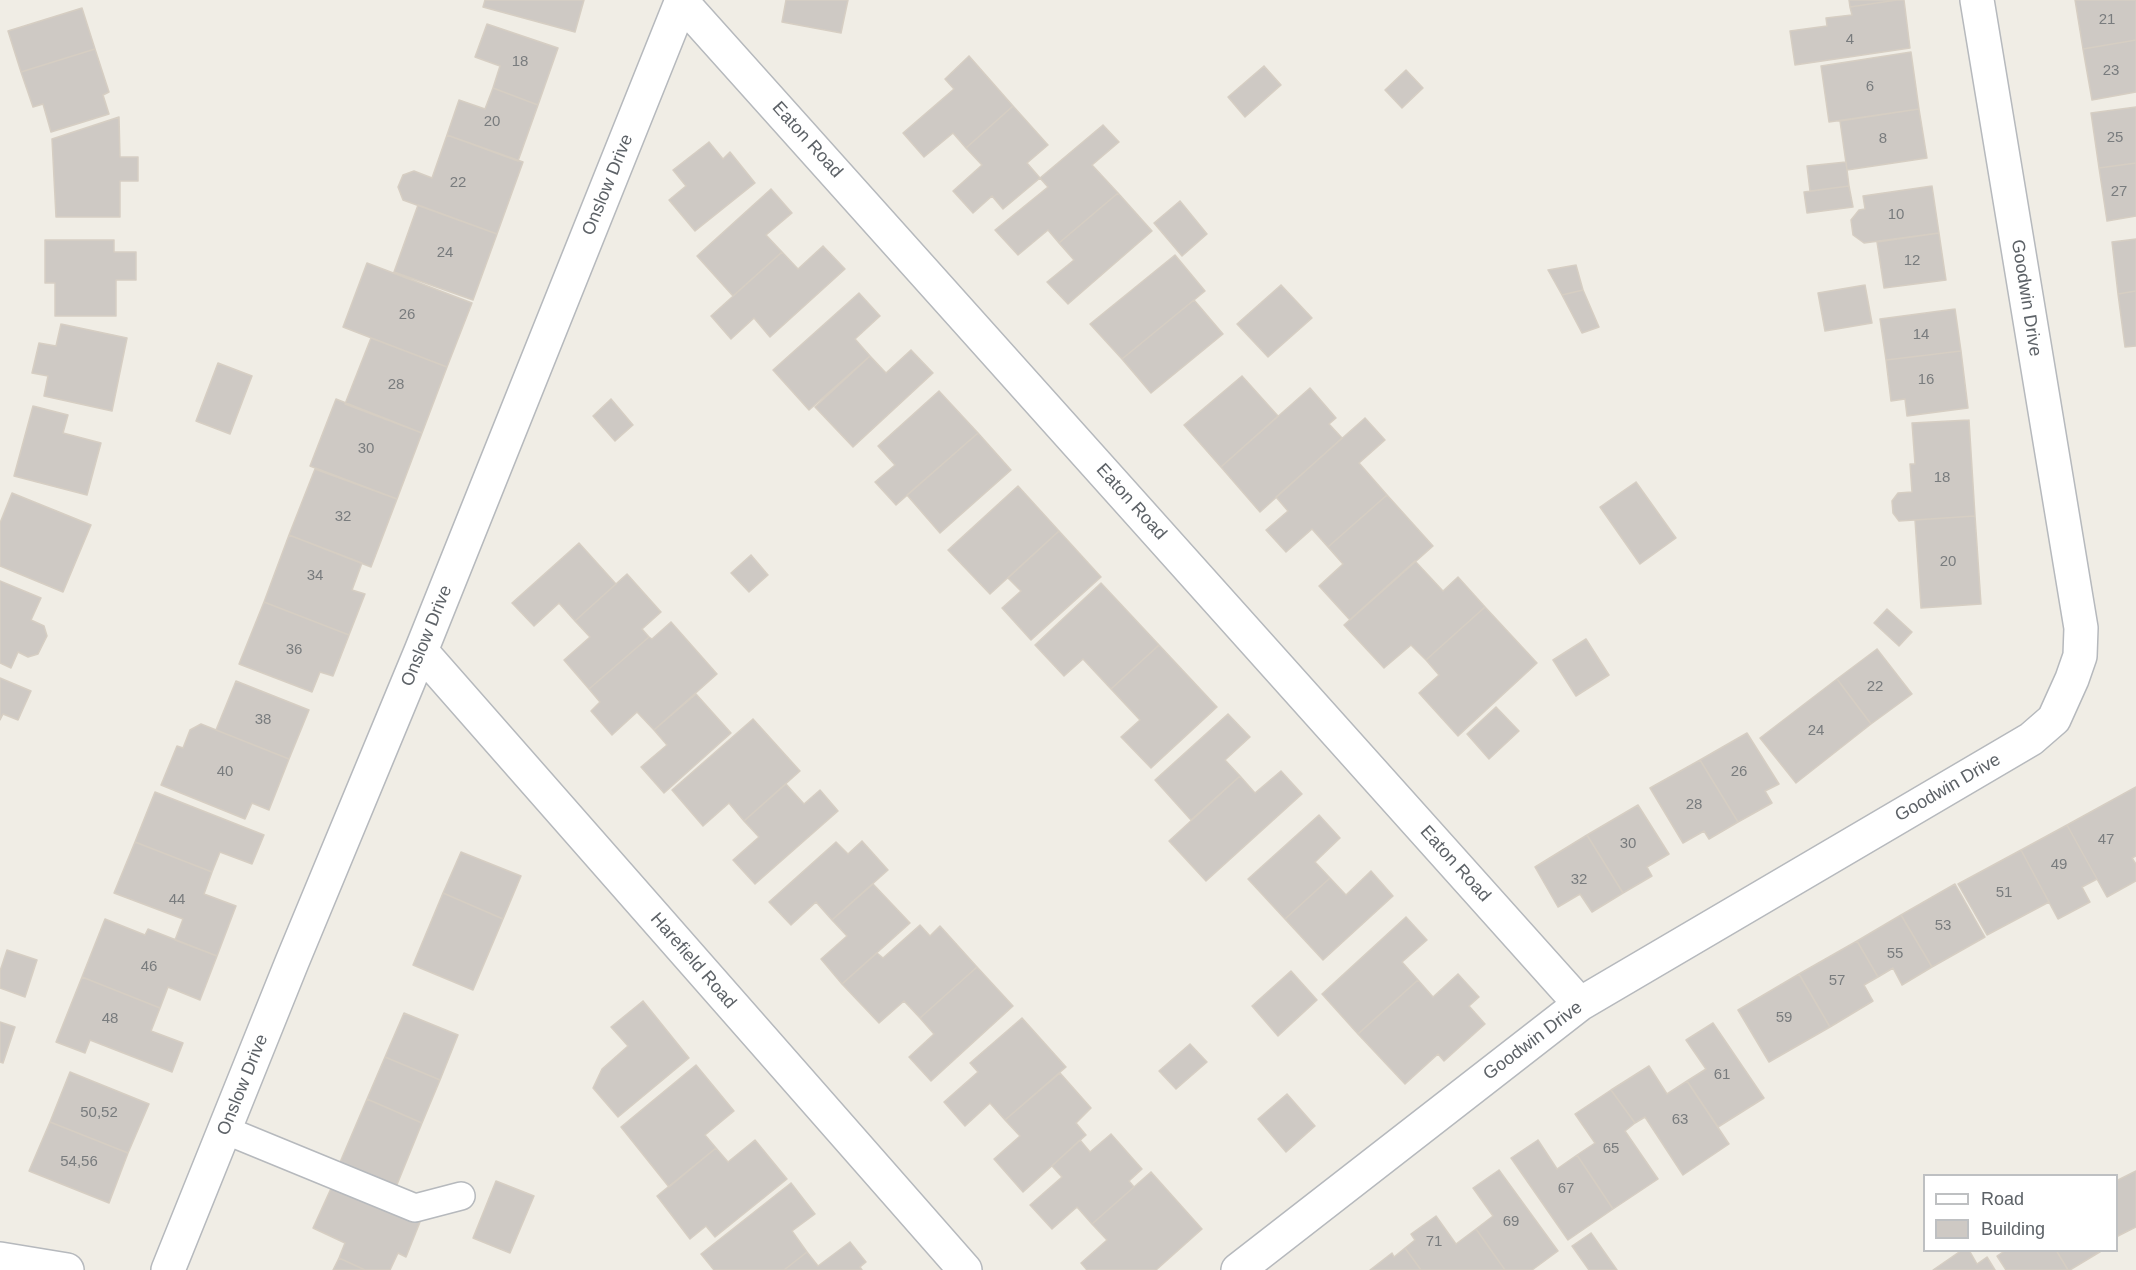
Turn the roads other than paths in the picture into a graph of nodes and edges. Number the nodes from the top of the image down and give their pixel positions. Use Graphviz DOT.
graph roads {
  1 [pos="681,0"];
  2 [pos="1977,0"];
  3 [pos="422,651"];
  4 [pos="1580,1004"];
  5 [pos="225,1130"];
  6 [pos="461,1196"];
  7 [pos="0,1258"];
  8 [pos="67,1270"];
  9 [pos="168,1270"];
  10 [pos="965,1270"];
  11 [pos="1238,1270"];
  1 -- 3 [label="street, Onslow Drive"];
  1 -- 4 [label="street, Eaton Road"];
  2 -- 4 [label="street, Goodwin Drive"];
  3 -- 5 [label="street, Onslow Drive"];
  3 -- 10 [label="street, Harefield Road"];
  4 -- 11 [label="street, Goodwin Drive"];
  5 -- 6 [label="lane"];
  5 -- 9 [label="street, Onslow Drive"];
  7 -- 8 [label="street"];
}
